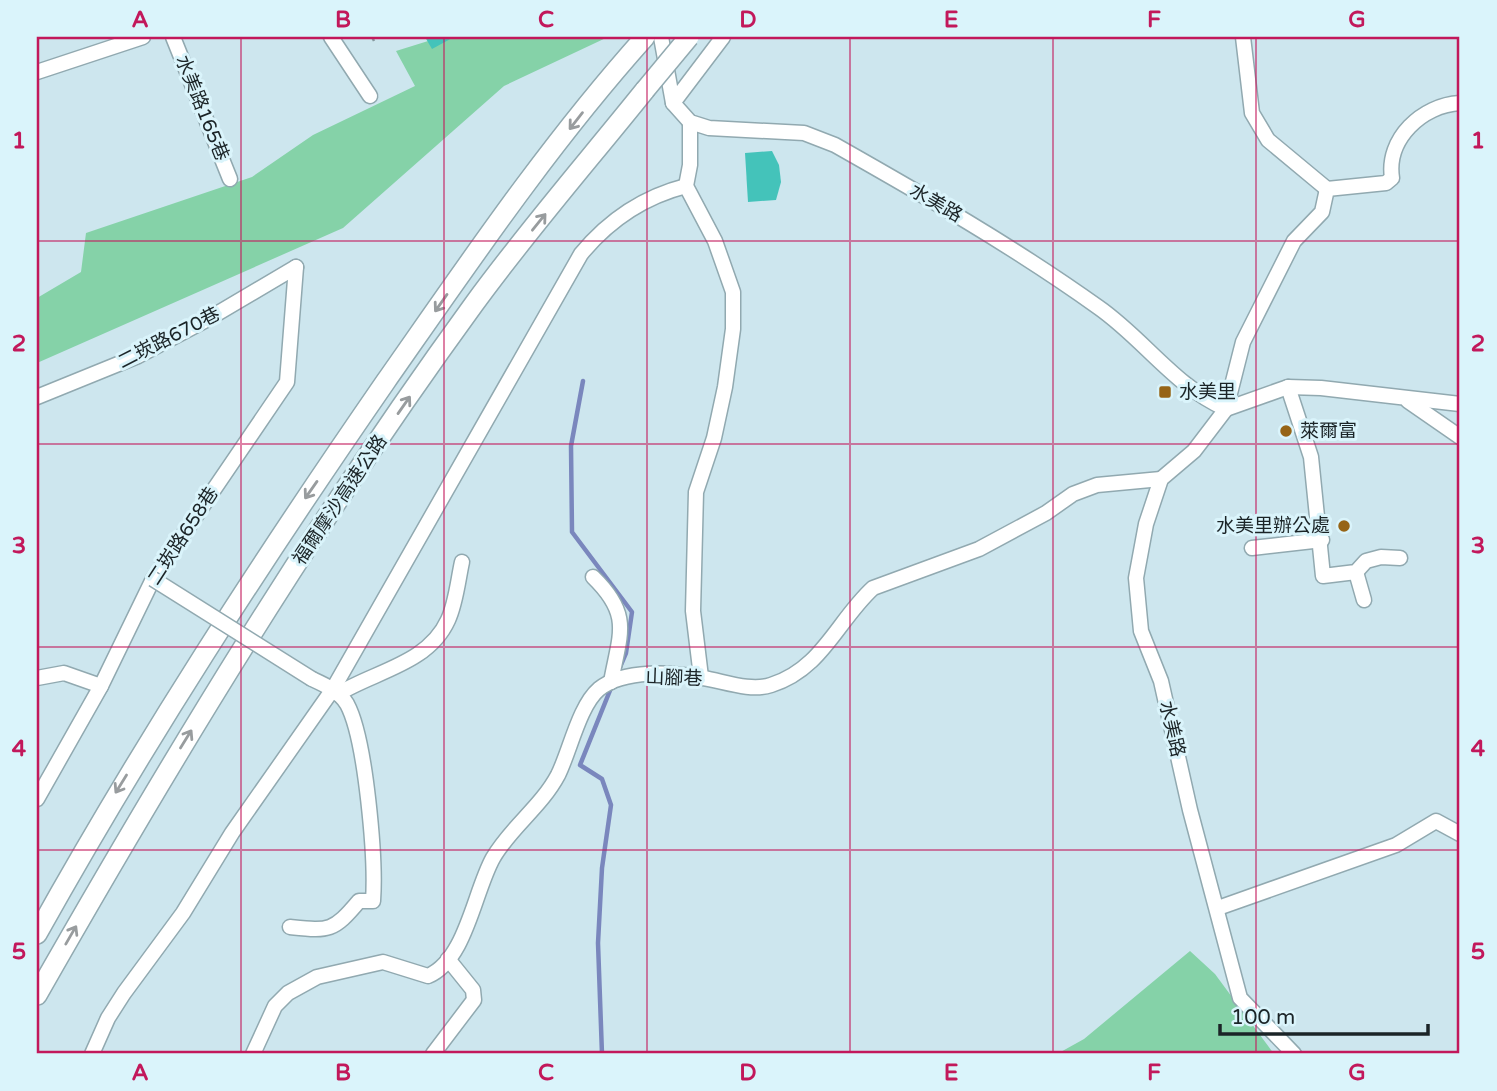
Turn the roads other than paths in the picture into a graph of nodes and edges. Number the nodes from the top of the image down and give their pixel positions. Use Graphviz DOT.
graph roads {
  1 [pos="143,37"];
  2 [pos="173,37"];
  3 [pos="331,37"];
  4 [pos="645,37"];
  5 [pos="661,37"];
  6 [pos="689,37"];
  7 [pos="723,37"];
  8 [pos="1243,37"];
  9 [pos="37,72"];
  10 [pos="370,96"];
  11 [pos="673,103"];
  12 [pos="1460,103"];
  13 [pos="690,121"];
  14 [pos="230,179"];
  15 [pos="686,186"];
  16 [pos="1327,189"];
  17 [pos="296,267"];
  18 [pos="1288,387"];
  19 [pos="37,397"];
  20 [pos="1407,400"];
  21 [pos="1460,404"];
  22 [pos="1226,409"];
  23 [pos="1460,437"];
  24 [pos="1161,480"];
  25 [pos="1322,540"];
  26 [pos="1252,548"];
  27 [pos="1400,558"];
  28 [pos="462,562"];
  29 [pos="1356,572"];
  30 [pos="593,577"];
  31 [pos="153,579"];
  32 [pos="1364,600"];
  33 [pos="701,677"];
  34 [pos="37,678"];
  35 [pos="611,682"];
  36 [pos="101,686"];
  37 [pos="335,691"];
  38 [pos="37,799"];
  39 [pos="1460,834"];
  40 [pos="1218,908"];
  41 [pos="290,927"];
  42 [pos="37,934"];
  43 [pos="448,959"];
  44 [pos="37,995"];
  45 [pos="92,1054"];
  46 [pos="253,1054"];
  47 [pos="433,1054"];
  48 [pos="1294,1054"];
  1 -- 9 [label="street"];
  2 -- 14 [label="street, 水美路165巷"];
  3 -- 10 [label="street"];
  4 -- 42 [label="highway, 福爾摩沙高速公路, one-way"];
  5 -- 11 [label="street"];
  44 -- 6 [label="highway, 福爾摩沙高速公路, one-way, bridge"];
  7 -- 11 [label="street"];
  8 -- 16 [label="street"];
  11 -- 13 [label="street"];
  12 -- 16 [label="street"];
  13 -- 15 [label="street"];
  13 -- 22 [label="street, 水美路"];
  15 -- 33 [label="street"];
  15 -- 37 [label="street"];
  16 -- 22 [label="street"];
  17 -- 19 [label="street, 二崁路670巷"];
  17 -- 31 [label="street, 二崁路658巷"];
  18 -- 20 [label="street"];
  18 -- 22 [label="street"];
  18 -- 25 [label="street"];
  20 -- 21 [label="street"];
  20 -- 23 [label="street"];
  22 -- 24 [label="street, 水美路"];
  24 -- 33 [label="street, 山腳巷"];
  24 -- 40 [label="street, 水美路"];
  25 -- 26 [label="street"];
  25 -- 29 [label="street"];
  27 -- 29 [label="street"];
  28 -- 37 [label="street"];
  29 -- 32 [label="street"];
  30 -- 35 [label="street"];
  31 -- 36 [label="street, 二崁路658巷"];
  31 -- 37 [label="street, bridge"];
  33 -- 35 [label="street, 山腳巷"];
  34 -- 36 [label="street"];
  35 -- 43 [label="street"];
  36 -- 38 [label="street, 二崁路658巷"];
  37 -- 41 [label="street"];
  37 -- 45 [label="street"];
  39 -- 40 [label="street"];
  40 -- 48 [label="street, 水美路"];
  43 -- 46 [label="street"];
  43 -- 47 [label="street"];
}
